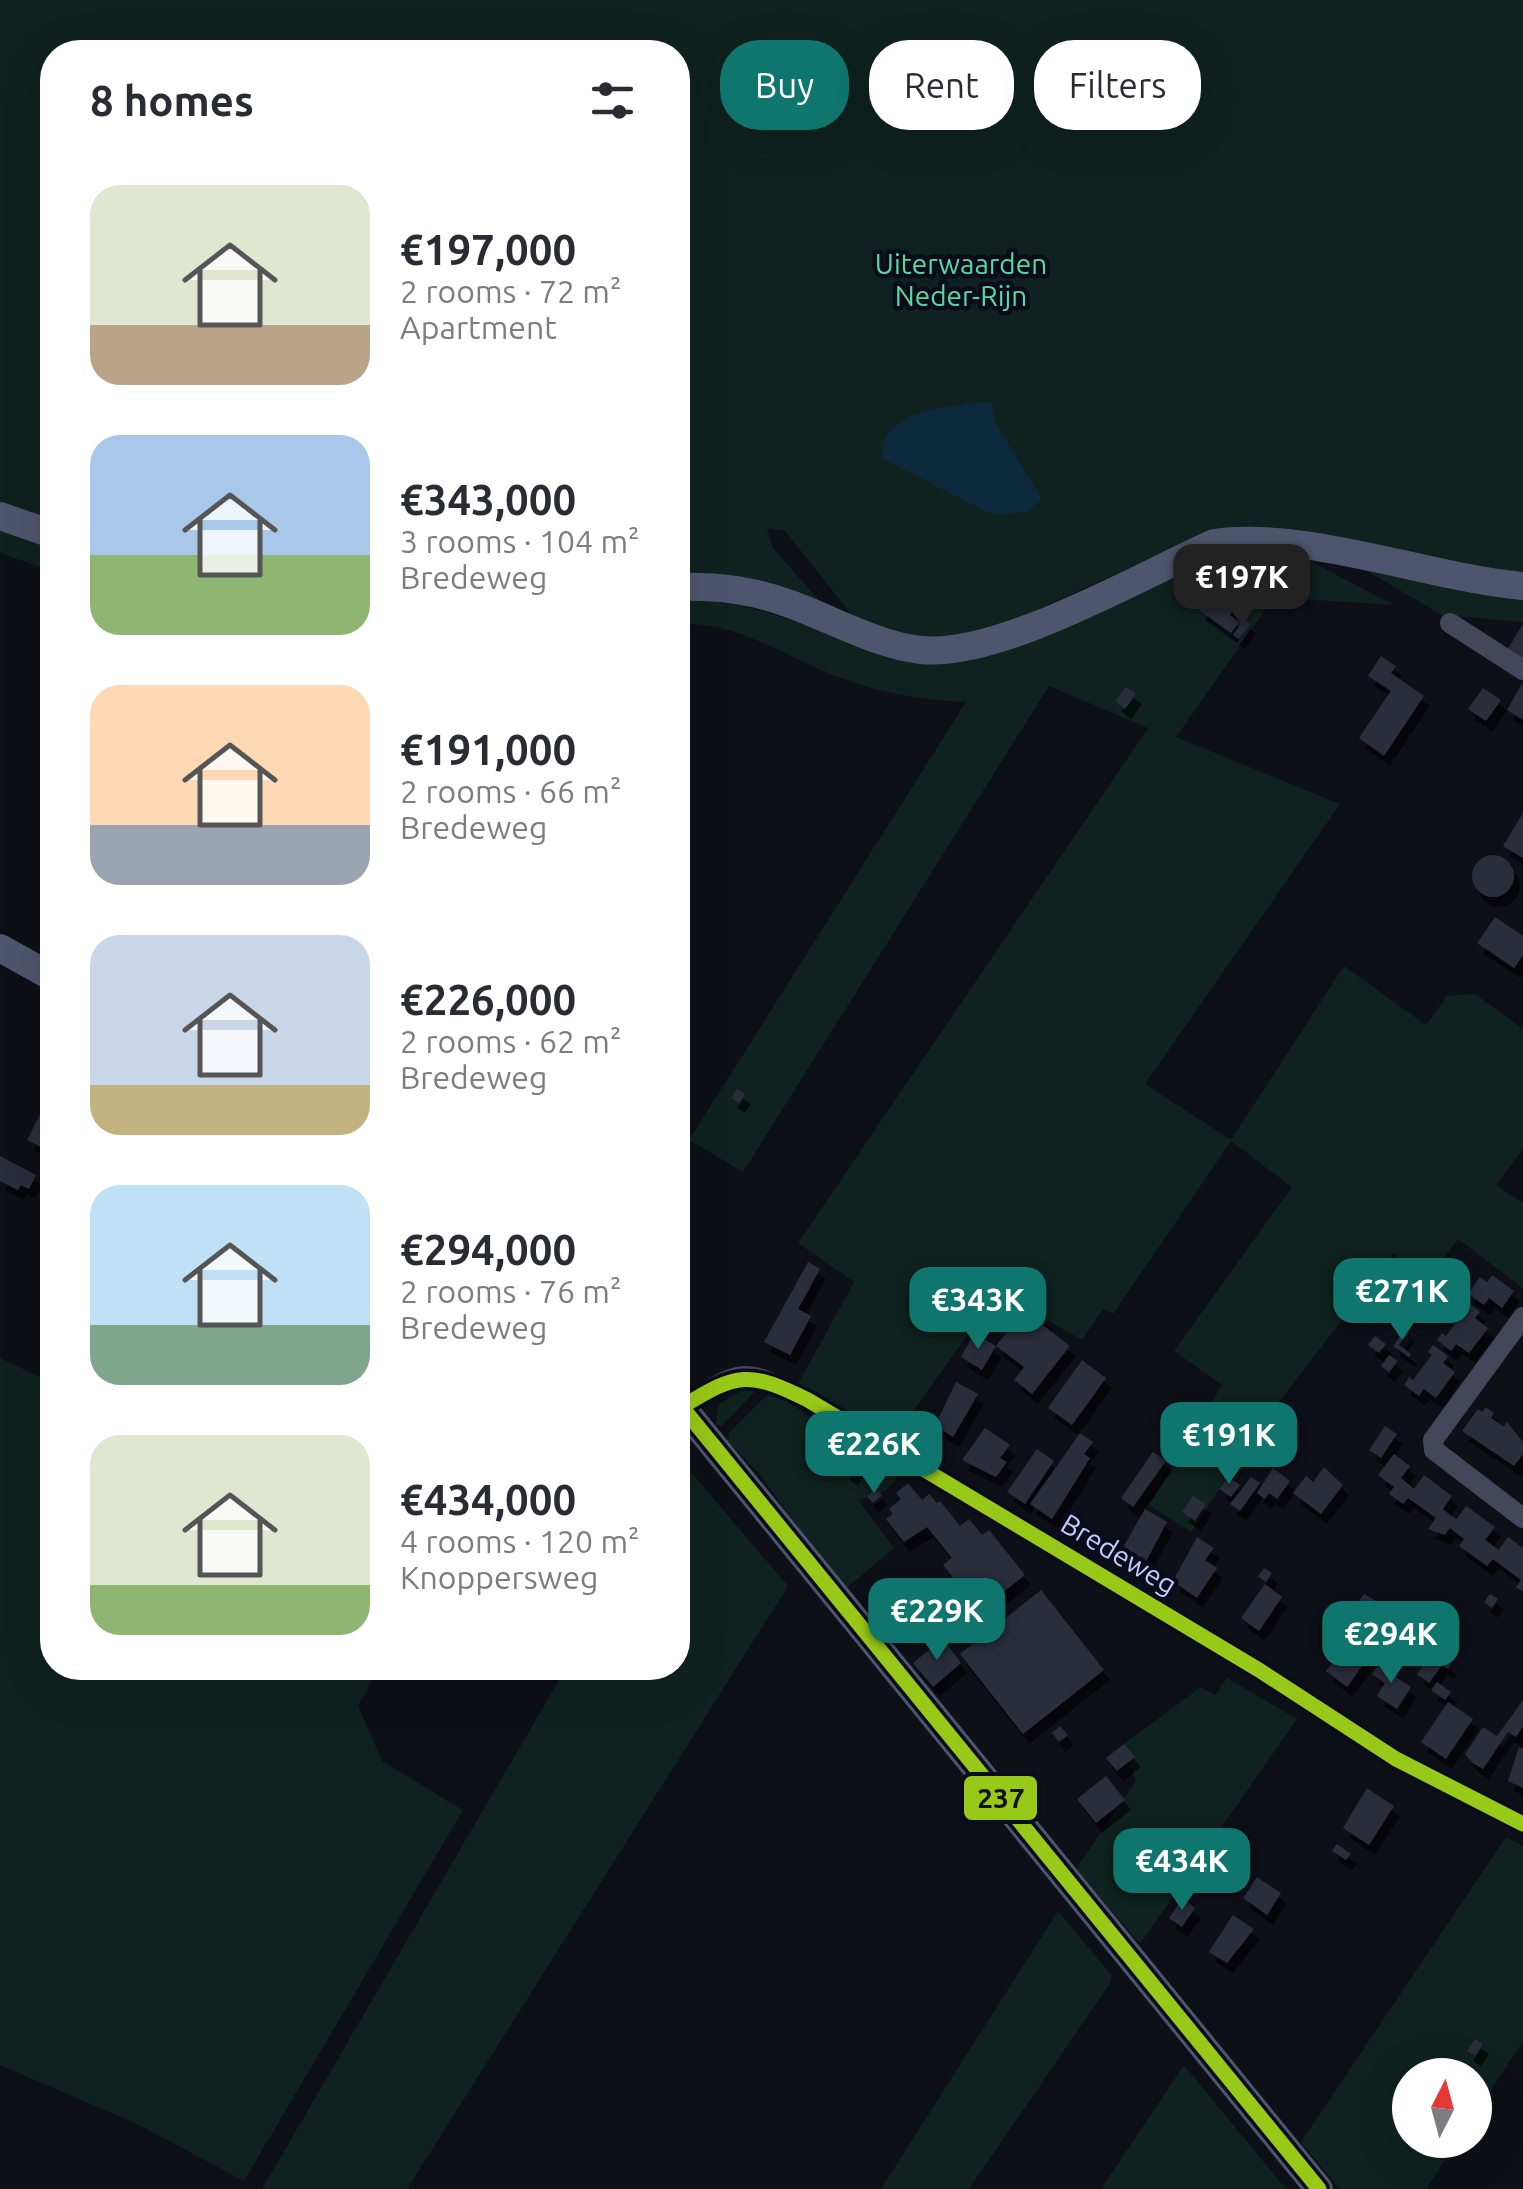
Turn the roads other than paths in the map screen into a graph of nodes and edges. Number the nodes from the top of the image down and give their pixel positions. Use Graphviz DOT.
graph roads {
  1 [pos="0,516"];
  2 [pos="40,530"];
  3 [pos="1523,586"];
  4 [pos="690,587"];
  5 [pos="1450,623"];
  6 [pos="1523,670"];
  7 [pos="0,948"];
  8 [pos="40,970"];
  9 [pos="1523,1317"];
  10 [pos="690,1399"];
  11 [pos="690,1417"];
  12 [pos="1523,1518"];
  13 [pos="1523,1824"];
  14 [pos="1320,2189"];
  1 -- 2 [label="main road"];
  3 -- 4 [label="main road"];
  5 -- 6 [label="street"];
  7 -- 8 [label="main road"];
  9 -- 12 [label="street"];
  10 -- 13 [label="street, Bredeweg"];
  11 -- 14 [label="main road"];
}
